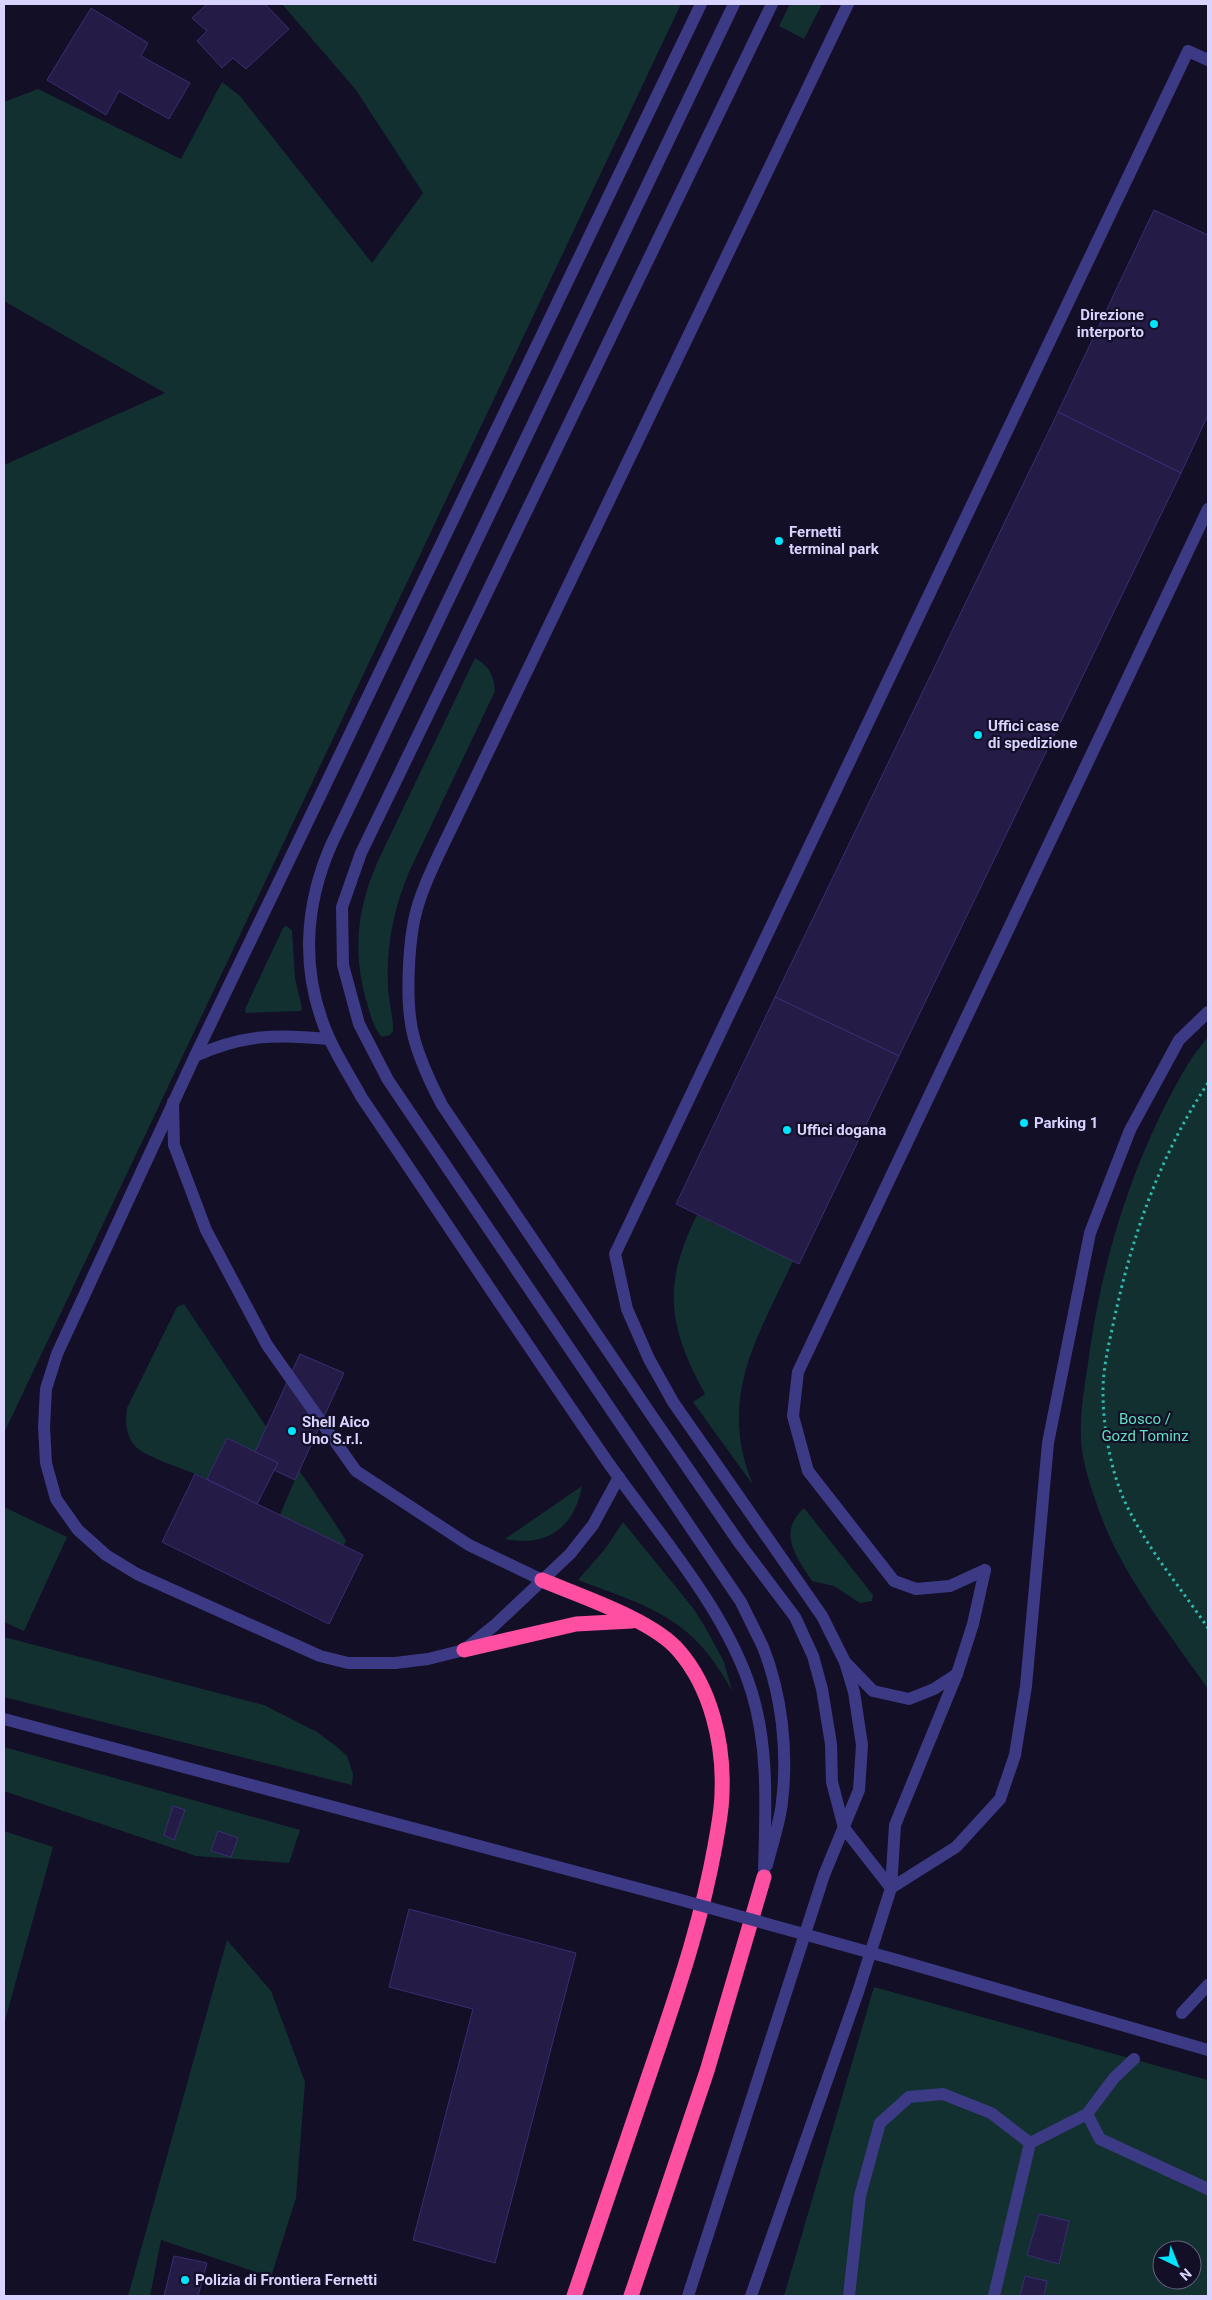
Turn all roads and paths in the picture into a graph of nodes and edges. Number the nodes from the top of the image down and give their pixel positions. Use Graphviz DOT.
graph roads {
  1 [pos="701,4"];
  2 [pos="734,4"];
  3 [pos="772,4"];
  4 [pos="848,4"];
  5 [pos="1208,60"];
  6 [pos="1208,508"];
  7 [pos="1208,1012"];
  8 [pos="329,1038"];
  9 [pos="195,1056"];
  10 [pos="1208,1083"];
  11 [pos="173,1102"];
  12 [pos="619,1477"];
  13 [pos="542,1580"];
  14 [pos="635,1621"];
  15 [pos="1208,1628"];
  16 [pos="464,1650"];
  17 [pos="845,1662"];
  18 [pos="957,1674"];
  19 [pos="4,1719"];
  20 [pos="844,1828"];
  21 [pos="764,1877"];
  22 [pos="891,1888"];
  23 [pos="1208,1985"];
  24 [pos="1182,2013"];
  25 [pos="1208,2050"];
  26 [pos="1134,2059"];
  27 [pos="1086,2114"];
  28 [pos="1030,2143"];
  29 [pos="1208,2189"];
  30 [pos="574,2296"];
  31 [pos="631,2296"];
  32 [pos="688,2296"];
  33 [pos="751,2296"];
  34 [pos="849,2296"];
  35 [pos="994,2296"];
  1 -- 9 [label="street"];
  2 -- 8 [label="street"];
  3 -- 21 [label="street"];
  4 -- 20 [label="street"];
  5 -- 17 [label="street"];
  6 -- 18 [label="street"];
  7 -- 22 [label="street"];
  8 -- 9 [label="street"];
  8 -- 12 [label="street"];
  9 -- 11 [label="street"];
  10 -- 15 [label="path"];
  11 -- 13 [label="street"];
  11 -- 16 [label="street"];
  12 -- 13 [label="street"];
  12 -- 21 [label="street"];
  13 -- 14 [label="highway"];
  13 -- 16 [label="street"];
  14 -- 16 [label="highway"];
  14 -- 30 [label="highway"];
  17 -- 18 [label="street"];
  17 -- 20 [label="street"];
  18 -- 22 [label="street"];
  19 -- 25 [label="street, bridge"];
  20 -- 22 [label="street"];
  20 -- 32 [label="street"];
  21 -- 31 [label="highway"];
  22 -- 33 [label="street"];
  23 -- 24 [label="street"];
  26 -- 27 [label="street"];
  27 -- 28 [label="street"];
  27 -- 29 [label="street"];
  28 -- 34 [label="street"];
  28 -- 35 [label="street"];
}
